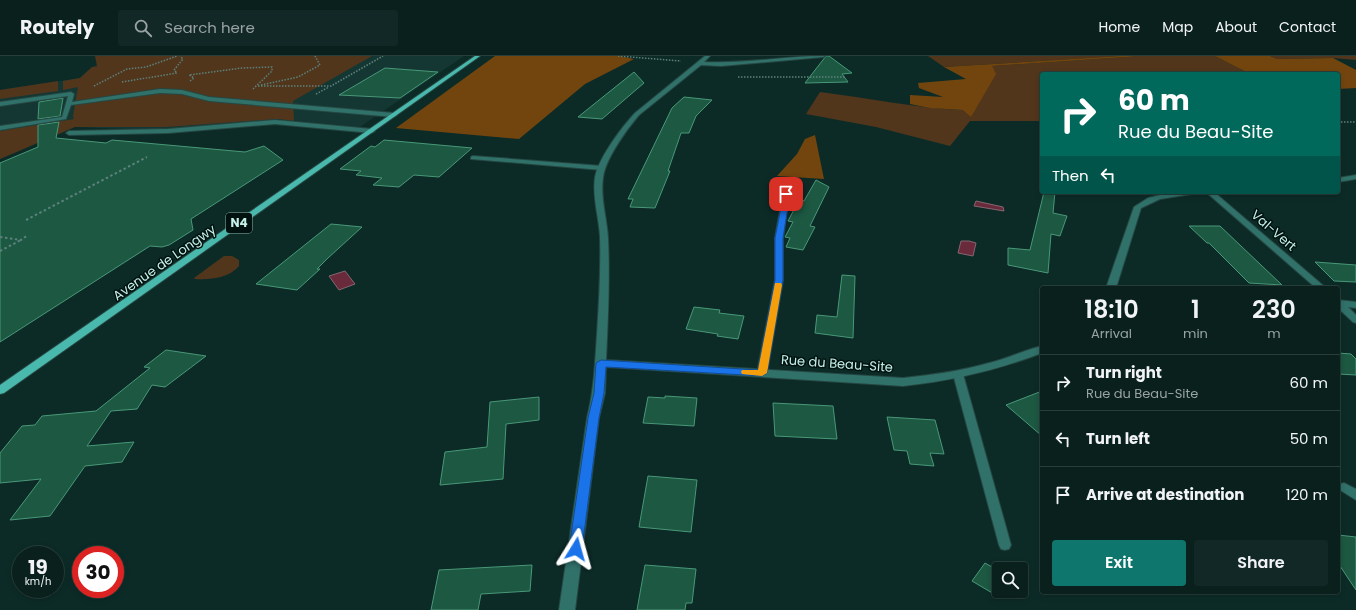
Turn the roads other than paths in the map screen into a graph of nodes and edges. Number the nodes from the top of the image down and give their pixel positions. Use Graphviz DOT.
graph roads {
  1 [pos="478,56"];
  2 [pos="708,56"];
  3 [pos="823,56"];
  4 [pos="699,63"];
  5 [pos="0,104"];
  6 [pos="69,104"];
  7 [pos="394,115"];
  8 [pos="0,128"];
  9 [pos="372,131"];
  10 [pos="69,133"];
  11 [pos="473,158"];
  12 [pos="602,168"];
  13 [pos="1356,177"];
  14 [pos="1340,180"];
  15 [pos="786,194"];
  16 [pos="1174,194"];
  17 [pos="1212,194"];
  18 [pos="1112,286"];
  19 [pos="1319,286"];
  20 [pos="1340,303"];
  21 [pos="1340,305"];
  22 [pos="1356,305"];
  23 [pos="1356,320"];
  24 [pos="1040,350"];
  25 [pos="601,363"];
  26 [pos="762,373"];
  27 [pos="958,374"];
  28 [pos="0,390"];
  29 [pos="1344,487"];
  30 [pos="1356,495"];
  31 [pos="1005,545"];
  32 [pos="567,610"];
  1 -- 7 [label="main road, Avenue de Longwy / N4"];
  2 -- 4 [label="street"];
  3 -- 4 [label="street"];
  4 -- 12 [label="street"];
  5 -- 6 [label="lane"];
  6 -- 7 [label="lane"];
  6 -- 8 [label="lane"];
  7 -- 9 [label="main road, Avenue de Longwy / N4"];
  9 -- 10 [label="lane"];
  9 -- 28 [label="main road, Avenue de Longwy / N4"];
  11 -- 12 [label="lane"];
  12 -- 25 [label="street"];
  13 -- 14 [label="street"];
  15 -- 26 [label="lane"];
  16 -- 18 [label="street"];
  17 -- 19 [label="street, Val-Vert"];
  20 -- 22 [label="street"];
  21 -- 23 [label="street"];
  24 -- 27 [label="street, Rue du Beau-Site"];
  25 -- 26 [label="street, Rue du Beau-Site"];
  25 -- 32 [label="street"];
  26 -- 27 [label="street, Rue du Beau-Site"];
  27 -- 31 [label="lane"];
  29 -- 30 [label="lane"];
}
